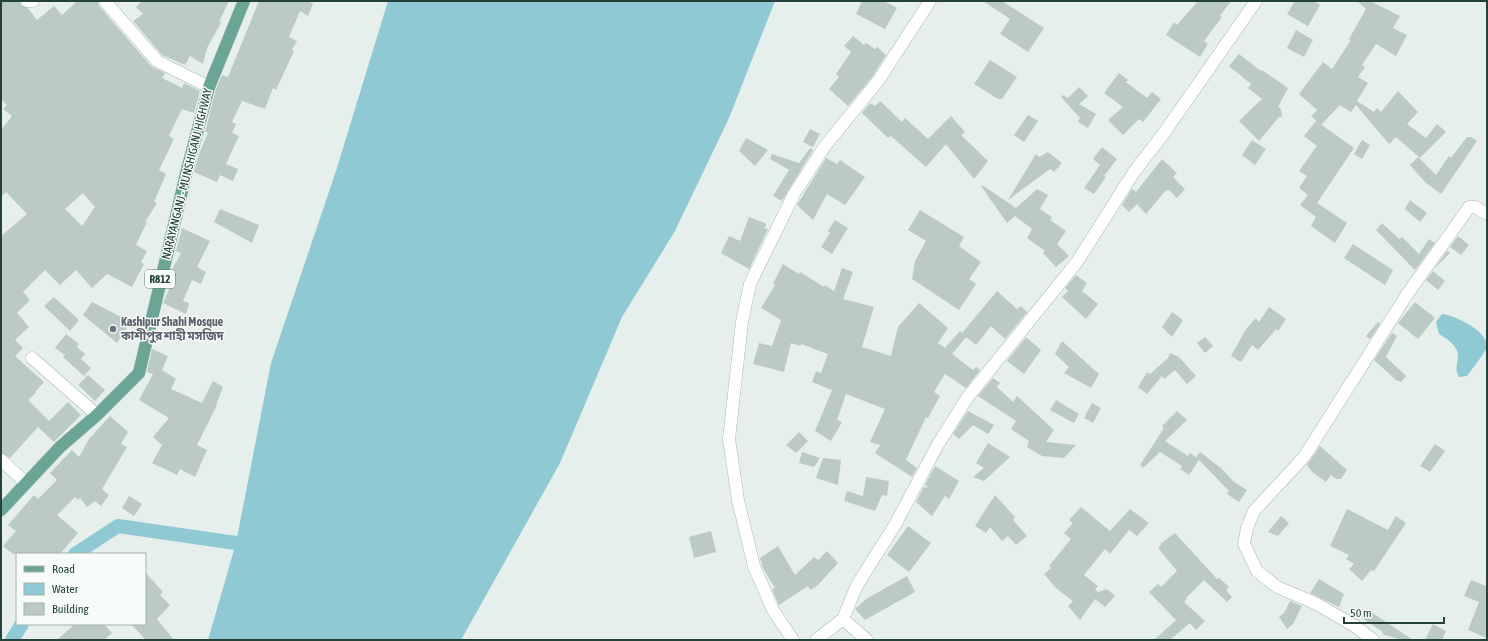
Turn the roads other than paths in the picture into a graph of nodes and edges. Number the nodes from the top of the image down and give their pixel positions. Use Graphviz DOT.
graph roads {
  1 [pos="26,1"];
  2 [pos="34,1"];
  3 [pos="105,1"];
  4 [pos="244,1"];
  5 [pos="930,1"];
  6 [pos="1256,1"];
  7 [pos="209,87"];
  8 [pos="1487,214"];
  9 [pos="32,358"];
  10 [pos="97,415"];
  11 [pos="1,460"];
  12 [pos="26,484"];
  13 [pos="1,510"];
  14 [pos="843,619"];
  15 [pos="792,640"];
  16 [pos="816,640"];
  17 [pos="867,640"];
  18 [pos="1373,640"];
  1 -- 2 [label="street"];
  3 -- 7 [label="street"];
  4 -- 7 [label="main road, NARAYANGANJ - MUNSHIGANJ HIGHWAY / R812"];
  5 -- 15 [label="street"];
  6 -- 14 [label="street"];
  7 -- 10 [label="main road, NARAYANGANJ - MUNSHIGANJ HIGHWAY / R812"];
  8 -- 18 [label="street"];
  9 -- 10 [label="street"];
  10 -- 12 [label="main road, NARAYANGANJ - MUNSHIGANJ HIGHWAY / R812"];
  11 -- 12 [label="street"];
  12 -- 13 [label="main road, NARAYANGANJ - MUNSHIGANJ HIGHWAY / R812"];
  14 -- 16 [label="street"];
  14 -- 17 [label="street"];
}
